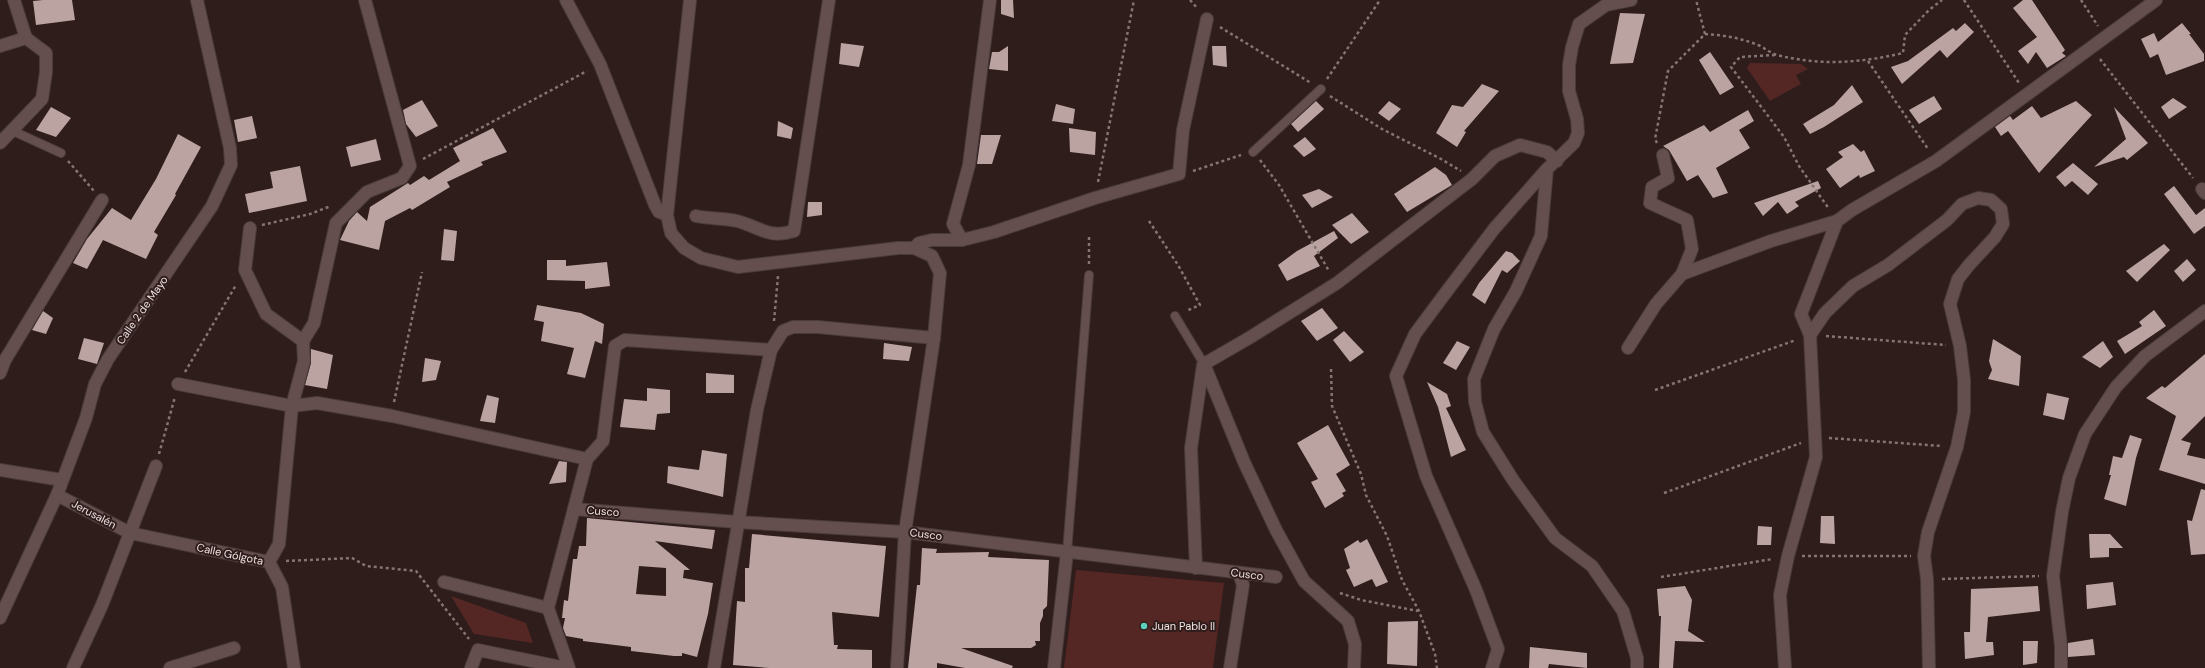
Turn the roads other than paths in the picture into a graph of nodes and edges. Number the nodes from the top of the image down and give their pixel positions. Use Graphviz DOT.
graph roads {
  1 [pos="14,0"];
  2 [pos="197,0"];
  3 [pos="365,0"];
  4 [pos="566,0"];
  5 [pos="690,0"];
  6 [pos="829,0"];
  7 [pos="990,0"];
  8 [pos="1631,0"];
  9 [pos="2156,0"];
  10 [pos="1207,19"];
  11 [pos="26,38"];
  12 [pos="0,46"];
  13 [pos="1321,90"];
  14 [pos="13,131"];
  15 [pos="0,142"];
  16 [pos="1253,152"];
  17 [pos="61,153"];
  18 [pos="1663,155"];
  19 [pos="1557,161"];
  20 [pos="1547,169"];
  21 [pos="102,200"];
  22 [pos="668,215"];
  23 [pos="696,216"];
  24 [pos="1837,220"];
  25 [pos="250,228"];
  26 [pos="962,240"];
  27 [pos="914,248"];
  28 [pos="1682,274"];
  29 [pos="1089,275"];
  30 [pos="2205,311"];
  31 [pos="1175,316"];
  32 [pos="1810,335"];
  33 [pos="934,338"];
  34 [pos="303,341"];
  35 [pos="1628,348"];
  36 [pos="771,350"];
  37 [pos="1204,364"];
  38 [pos="0,373"];
  39 [pos="178,384"];
  40 [pos="292,406"];
  41 [pos="587,459"];
  42 [pos="156,466"];
  43 [pos="0,470"];
  44 [pos="62,480"];
  45 [pos="58,494"];
  46 [pos="574,509"];
  47 [pos="737,522"];
  48 [pos="906,532"];
  49 [pos="130,533"];
  50 [pos="1067,552"];
  51 [pos="269,562"];
  52 [pos="1196,568"];
  53 [pos="1239,573"];
  54 [pos="1276,577"];
  55 [pos="444,582"];
  56 [pos="548,608"];
  57 [pos="0,618"];
  58 [pos="234,648"];
  59 [pos="73,668"];
  60 [pos="170,668"];
  61 [pos="294,668"];
  62 [pos="471,668"];
  63 [pos="568,668"];
  64 [pos="714,668"];
  65 [pos="897,668"];
  66 [pos="1054,668"];
  67 [pos="1230,668"];
  68 [pos="1354,668"];
  69 [pos="1492,668"];
  70 [pos="1637,668"];
  71 [pos="1785,668"];
  72 [pos="1929,668"];
  73 [pos="2061,668"];
  1 -- 11 [label="street"];
  2 -- 44 [label="street, Calle 2 de Mayo"];
  3 -- 34 [label="street"];
  4 -- 22 [label="street"];
  5 -- 22 [label="street"];
  6 -- 23 [label="street"];
  7 -- 26 [label="street"];
  8 -- 19 [label="street"];
  9 -- 24 [label="street"];
  10 -- 26 [label="street"];
  11 -- 12 [label="street"];
  11 -- 14 [label="street"];
  13 -- 16 [label="lane"];
  14 -- 15 [label="street"];
  14 -- 17 [label="lane"];
  18 -- 28 [label="street"];
  19 -- 20 [label="street"];
  19 -- 37 [label="street"];
  20 -- 69 [label="street"];
  20 -- 70 [label="street"];
  21 -- 38 [label="street"];
  22 -- 27 [label="street"];
  24 -- 28 [label="street"];
  24 -- 32 [label="street"];
  25 -- 34 [label="street"];
  26 -- 27 [label="street"];
  27 -- 33 [label="street"];
  28 -- 35 [label="street"];
  29 -- 50 [label="lane"];
  30 -- 73 [label="street"];
  31 -- 37 [label="lane"];
  32 -- 71 [label="street"];
  32 -- 72 [label="street"];
  33 -- 36 [label="street"];
  33 -- 48 [label="street"];
  34 -- 40 [label="street"];
  36 -- 41 [label="street"];
  36 -- 47 [label="street"];
  37 -- 52 [label="street"];
  37 -- 68 [label="street"];
  39 -- 40 [label="street"];
  40 -- 41 [label="street"];
  40 -- 51 [label="street"];
  41 -- 46 [label="street"];
  42 -- 49 [label="street"];
  43 -- 44 [label="street"];
  44 -- 45 [label="street, Calle 2 de Mayo"];
  45 -- 49 [label="street, Jerusalén"];
  45 -- 57 [label="street, Calle 2 de Mayo"];
  46 -- 47 [label="street, Cusco"];
  46 -- 56 [label="street"];
  47 -- 48 [label="street, Cusco"];
  47 -- 64 [label="street"];
  48 -- 50 [label="street, Cusco"];
  48 -- 65 [label="street"];
  49 -- 51 [label="street, Calle Gólgota"];
  49 -- 59 [label="street"];
  50 -- 52 [label="street, Cusco"];
  50 -- 66 [label="street"];
  51 -- 61 [label="street, Calle Gólgota"];
  52 -- 53 [label="street, Cusco"];
  53 -- 54 [label="street, Cusco"];
  53 -- 67 [label="street"];
  55 -- 56 [label="street"];
  56 -- 63 [label="street"];
  58 -- 60 [label="street"];
  62 -- 63 [label="street"];
}
